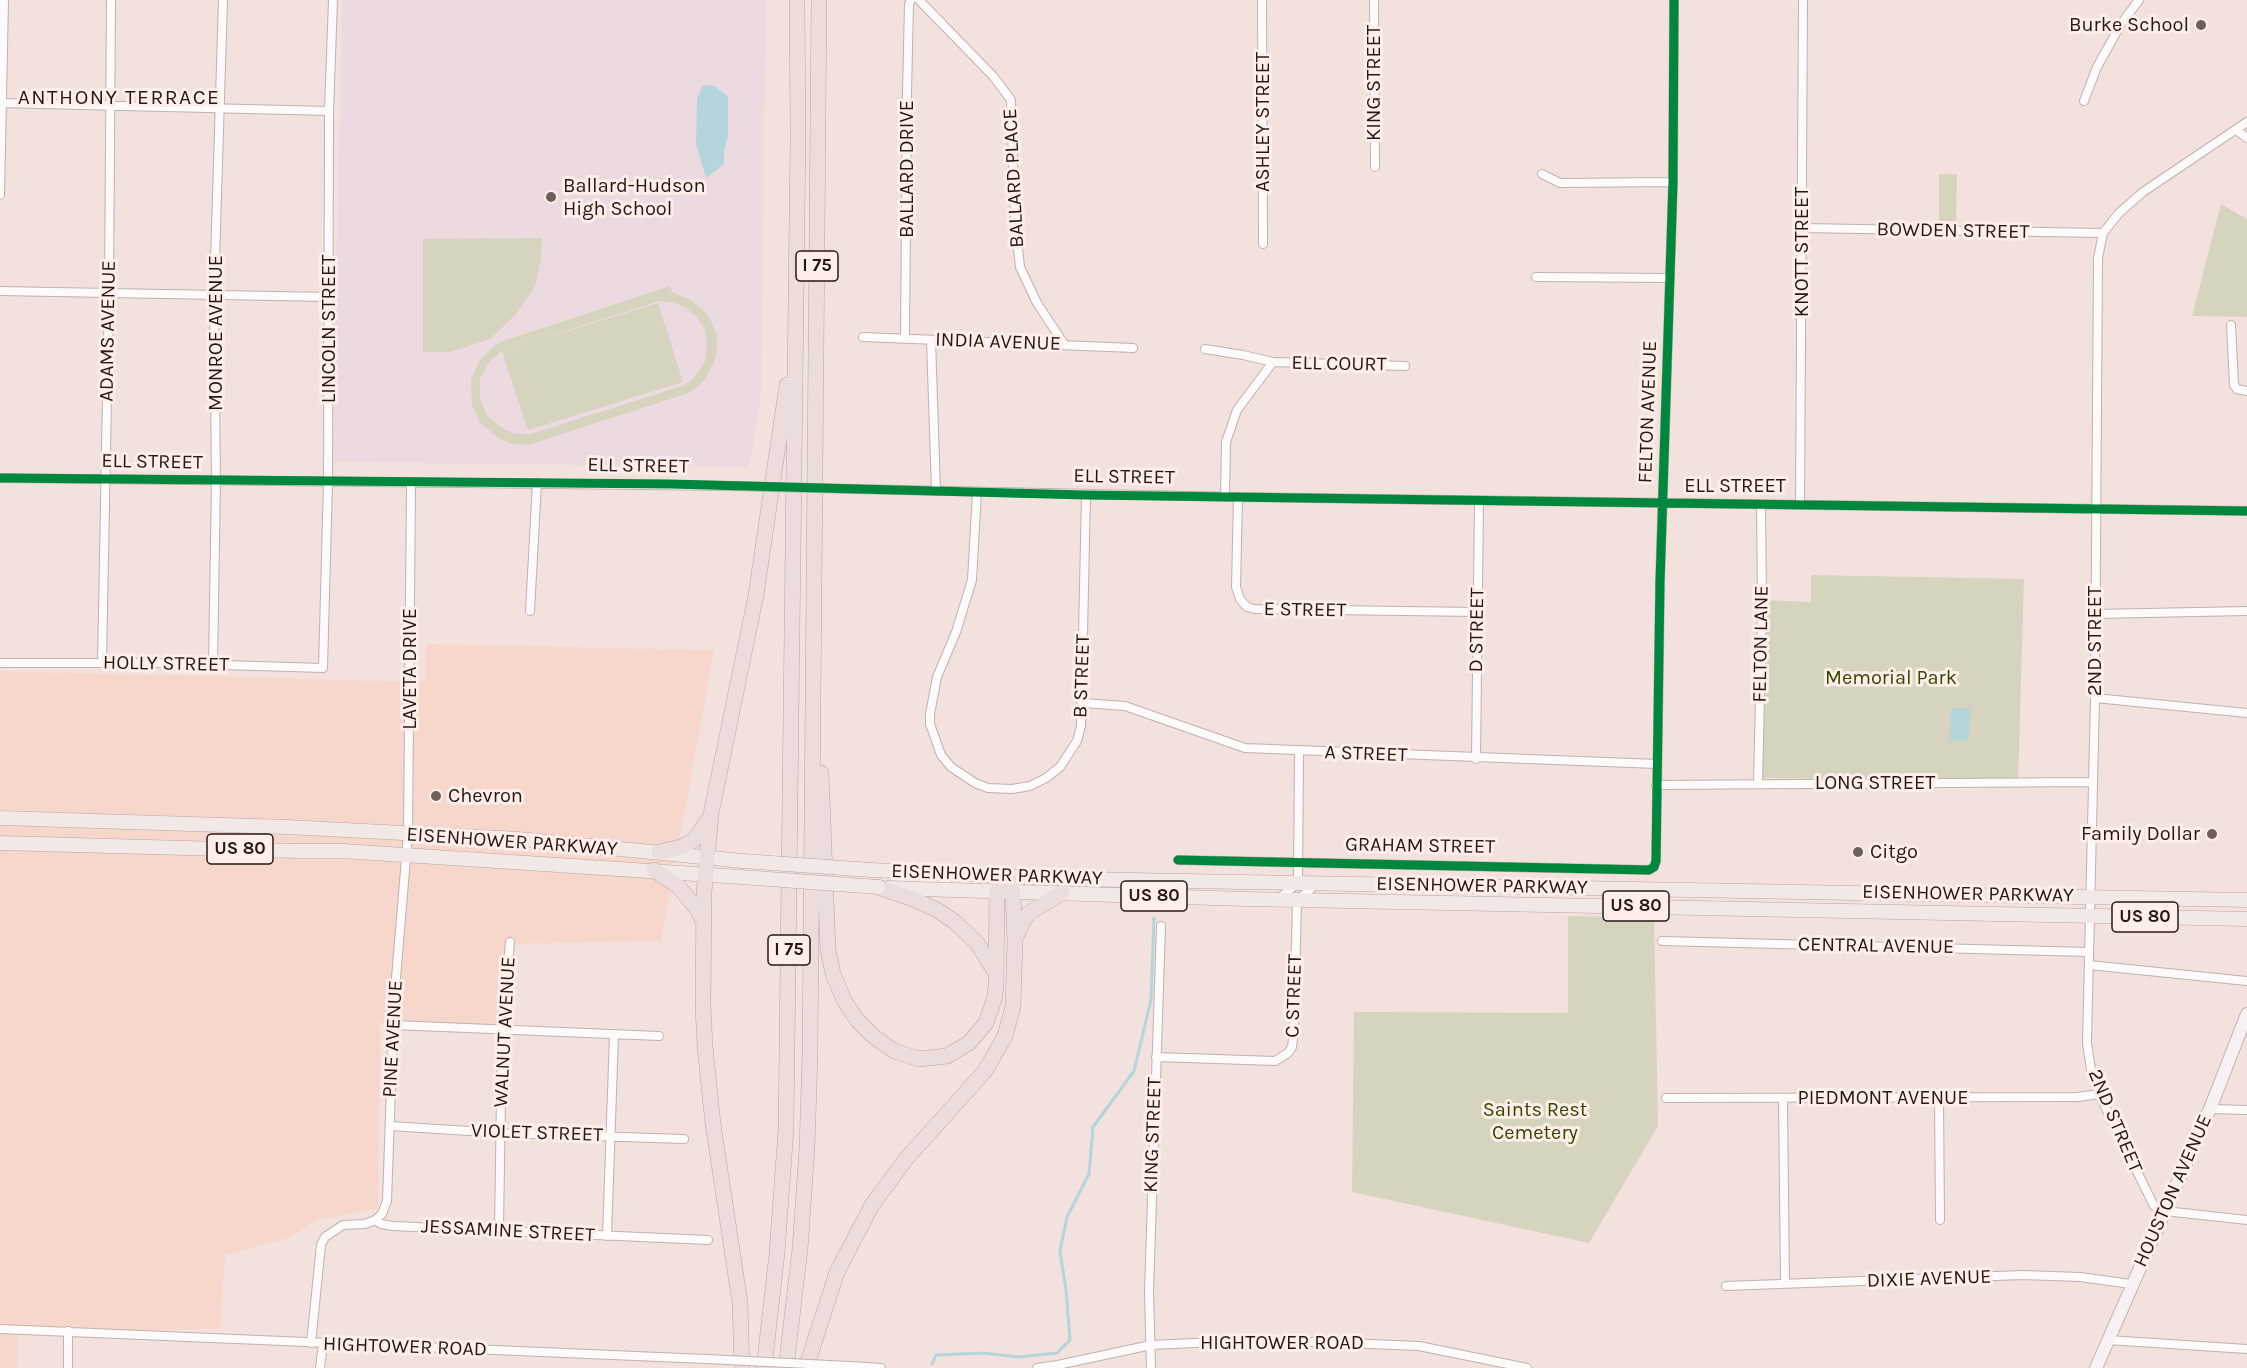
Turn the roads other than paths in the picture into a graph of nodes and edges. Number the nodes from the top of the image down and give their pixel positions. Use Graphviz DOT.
graph roads {
  1 [pos="4,0"];
  2 [pos="111,0"];
  3 [pos="223,0"];
  4 [pos="333,0"];
  5 [pos="797,0"];
  6 [pos="819,0"];
  7 [pos="911,0"];
  8 [pos="919,0"];
  9 [pos="1262,0"];
  10 [pos="1374,0"];
  11 [pos="1674,0"];
  12 [pos="1803,0"];
  13 [pos="2139,0"];
  14 [pos="2084,101"];
  15 [pos="0,103"];
  16 [pos="109,106"];
  17 [pos="219,109"];
  18 [pos="329,111"];
  19 [pos="2247,122"];
  20 [pos="2236,130"];
  21 [pos="2247,138"];
  22 [pos="1375,167"];
  23 [pos="1542,174"];
  24 [pos="1673,182"];
  25 [pos="0,195"];
  26 [pos="1802,228"];
  27 [pos="2103,233"];
  28 [pos="1263,244"];
  29 [pos="1536,277"];
  30 [pos="1670,278"];
  31 [pos="0,291"];
  32 [pos="109,292"];
  33 [pos="214,294"];
  34 [pos="329,297"];
  35 [pos="2231,324"];
  36 [pos="795,329"];
  37 [pos="863,337"];
  38 [pos="905,338"];
  39 [pos="931,340"];
  40 [pos="1064,344"];
  41 [pos="1132,348"];
  42 [pos="1204,349"];
  43 [pos="1273,362"];
  44 [pos="1406,366"];
  45 [pos="2247,391"];
  46 [pos="0,478"];
  47 [pos="105,479"];
  48 [pos="216,481"];
  49 [pos="328,482"];
  50 [pos="411,483"];
  51 [pos="537,483"];
  52 [pos="936,491"];
  53 [pos="977,492"];
  54 [pos="1086,495"];
  55 [pos="1225,497"];
  56 [pos="1238,497"];
  57 [pos="1479,501"];
  58 [pos="1664,504"];
  59 [pos="1761,505"];
  60 [pos="1800,505"];
  61 [pos="2096,509"];
  62 [pos="2247,511"];
  63 [pos="530,610"];
  64 [pos="2247,611"];
  65 [pos="1477,612"];
  66 [pos="2095,614"];
  67 [pos="323,658"];
  68 [pos="0,663"];
  69 [pos="102,663"];
  70 [pos="213,665"];
  71 [pos="2095,698"];
  72 [pos="814,702"];
  73 [pos="1083,703"];
  74 [pos="2247,713"];
  75 [pos="1299,752"];
  76 [pos="1476,759"];
  77 [pos="1657,765"];
  78 [pos="2093,782"];
  79 [pos="1758,784"];
  80 [pos="1656,785"];
  81 [pos="711,814"];
  82 [pos="0,818"];
  83 [pos="408,834"];
  84 [pos="0,843"];
  85 [pos="659,852"];
  86 [pos="407,854"];
  87 [pos="707,858"];
  88 [pos="1178,860"];
  89 [pos="1656,861"];
  90 [pos="1298,862"];
  91 [pos="654,870"];
  92 [pos="705,874"];
  93 [pos="1007,876"];
  94 [pos="1298,883"];
  95 [pos="1317,884"];
  96 [pos="878,887"];
  97 [pos="997,891"];
  98 [pos="1013,892"];
  99 [pos="1062,893"];
  100 [pos="2090,897"];
  101 [pos="1277,900"];
  102 [pos="1298,900"];
  103 [pos="2247,900"];
  104 [pos="2090,917"];
  105 [pos="2247,919"];
  106 [pos="704,923"];
  107 [pos="1161,926"];
  108 [pos="1015,941"];
  109 [pos="1662,941"];
  110 [pos="510,942"];
  111 [pos="2089,952"];
  112 [pos="2089,965"];
  113 [pos="996,975"];
  114 [pos="2247,981"];
  115 [pos="2247,1014"];
  116 [pos="394,1025"];
  117 [pos="502,1030"];
  118 [pos="614,1035"];
  119 [pos="659,1036"];
  120 [pos="1156,1057"];
  121 [pos="2100,1094"];
  122 [pos="1939,1097"];
  123 [pos="1666,1098"];
  124 [pos="1783,1098"];
  125 [pos="2210,1109"];
  126 [pos="2247,1110"];
  127 [pos="390,1126"];
  128 [pos="500,1133"];
  129 [pos="611,1136"];
  130 [pos="684,1139"];
  131 [pos="2165,1211"];
  132 [pos="375,1220"];
  133 [pos="1940,1220"];
  134 [pos="2247,1220"];
  135 [pos="499,1229"];
  136 [pos="607,1236"];
  137 [pos="708,1240"];
  138 [pos="1785,1284"];
  139 [pos="2131,1284"];
  140 [pos="1726,1286"];
  141 [pos="0,1329"];
  142 [pos="68,1331"];
  143 [pos="2108,1340"];
  144 [pos="311,1343"];
  145 [pos="322,1344"];
  146 [pos="1151,1345"];
  147 [pos="2247,1349"];
  148 [pos="68,1368"];
  149 [pos="320,1368"];
  150 [pos="742,1368"];
  151 [pos="764,1368"];
  152 [pos="786,1368"];
  153 [pos="806,1368"];
  154 [pos="882,1368"];
  155 [pos="1036,1368"];
  156 [pos="1151,1368"];
  157 [pos="1527,1368"];
  158 [pos="2096,1368"];
  1 -- 15 [label="street"];
  2 -- 16 [label="street, ADAMS AVENUE"];
  3 -- 17 [label="street, MONROE AVENUE"];
  4 -- 18 [label="street, LINCOLN STREET"];
  5 -- 36 [label="highway, I 75"];
  6 -- 72 [label="highway, I 75"];
  7 -- 38 [label="street, BALLARD DRIVE"];
  8 -- 40 [label="street, BALLARD PLACE"];
  9 -- 28 [label="street, ASHLEY STREET"];
  10 -- 22 [label="street, KING STREET"];
  11 -- 24 [label="street, FELTON AVENUE"];
  12 -- 26 [label="street, KNOTT STREET"];
  13 -- 14 [label="street"];
  15 -- 16 [label="street"];
  15 -- 25 [label="street"];
  16 -- 17 [label="street"];
  16 -- 32 [label="street, ADAMS AVENUE"];
  17 -- 18 [label="street"];
  17 -- 33 [label="street, MONROE AVENUE"];
  18 -- 34 [label="street, LINCOLN STREET"];
  19 -- 20 [label="street"];
  20 -- 21 [label="street"];
  20 -- 27 [label="street"];
  23 -- 24 [label="street"];
  24 -- 30 [label="street, FELTON AVENUE"];
  26 -- 27 [label="street, BOWDEN STREET"];
  26 -- 60 [label="street, KNOTT STREET"];
  27 -- 61 [label="street, 2ND STREET"];
  29 -- 30 [label="street"];
  30 -- 58 [label="street, FELTON AVENUE"];
  31 -- 32 [label="street"];
  32 -- 33 [label="street"];
  32 -- 47 [label="street, ADAMS AVENUE"];
  33 -- 34 [label="street"];
  33 -- 48 [label="street, MONROE AVENUE"];
  34 -- 49 [label="street, LINCOLN STREET"];
  35 -- 45 [label="street"];
  36 -- 81 [label="highway"];
  36 -- 151 [label="highway, I 75"];
  37 -- 38 [label="street, INDIA AVENUE"];
  38 -- 39 [label="street, INDIA AVENUE"];
  39 -- 40 [label="street, INDIA AVENUE"];
  39 -- 52 [label="street"];
  40 -- 41 [label="street, INDIA AVENUE"];
  42 -- 43 [label="street, ELL COURT"];
  43 -- 44 [label="street, ELL COURT"];
  43 -- 55 [label="street, ELL COURT"];
  46 -- 47 [label="street, ELL STREET"];
  47 -- 48 [label="street, ELL STREET"];
  47 -- 69 [label="street, ADAMS AVENUE"];
  48 -- 49 [label="street, ELL STREET"];
  48 -- 70 [label="street, MONROE AVENUE"];
  49 -- 50 [label="street, ELL STREET"];
  49 -- 67 [label="street, LINCOLN STREET"];
  50 -- 51 [label="street, ELL STREET"];
  50 -- 83 [label="street, LAVETA DRIVE"];
  51 -- 52 [label="street, ELL STREET, bridge"];
  51 -- 63 [label="street"];
  52 -- 53 [label="street, ELL STREET"];
  53 -- 54 [label="street, ELL STREET"];
  53 -- 73 [label="street, B STREET"];
  54 -- 55 [label="street, ELL STREET"];
  54 -- 73 [label="street, B STREET"];
  55 -- 56 [label="street, ELL STREET"];
  56 -- 57 [label="street, ELL STREET"];
  56 -- 65 [label="street, E STREET"];
  57 -- 58 [label="street, ELL STREET"];
  57 -- 65 [label="street, D STREET"];
  58 -- 59 [label="street, ELL STREET"];
  58 -- 77 [label="street, FELTON AVENUE"];
  59 -- 60 [label="street, ELL STREET"];
  59 -- 79 [label="street, FELTON LANE"];
  60 -- 61 [label="street, ELL STREET"];
  61 -- 62 [label="street, ELL STREET"];
  61 -- 66 [label="street, 2ND STREET"];
  64 -- 66 [label="street"];
  65 -- 76 [label="street, D STREET"];
  66 -- 71 [label="street, 2ND STREET"];
  67 -- 70 [label="street, HOLLY STREET"];
  68 -- 69 [label="street, HOLLY STREET"];
  69 -- 70 [label="street, HOLLY STREET"];
  71 -- 74 [label="street"];
  71 -- 78 [label="street, 2ND STREET"];
  72 -- 113 [label="highway"];
  72 -- 152 [label="highway, I 75"];
  73 -- 75 [label="street, A STREET"];
  75 -- 76 [label="street, A STREET"];
  75 -- 90 [label="street"];
  76 -- 77 [label="street, A STREET"];
  77 -- 80 [label="street, FELTON AVENUE"];
  78 -- 79 [label="street, LONG STREET"];
  78 -- 100 [label="street, 2ND STREET"];
  79 -- 80 [label="street, LONG STREET"];
  80 -- 89 [label="street, FELTON AVENUE"];
  81 -- 85 [label="highway"];
  81 -- 87 [label="highway"];
  82 -- 83 [label="main road, EISENHOWER PARKWAY / US 80"];
  83 -- 85 [label="main road, EISENHOWER PARKWAY / US 80"];
  83 -- 86 [label="street, LAVETA DRIVE"];
  84 -- 86 [label="main road, EISENHOWER PARKWAY / US 80"];
  85 -- 87 [label="main road, EISENHOWER PARKWAY / US 80"];
  86 -- 91 [label="main road, EISENHOWER PARKWAY / US 80"];
  86 -- 116 [label="street, PINE AVENUE"];
  87 -- 92 [label="highway"];
  87 -- 93 [label="main road, EISENHOWER PARKWAY / US 80, bridge"];
  88 -- 90 [label="street, GRAHAM STREET"];
  89 -- 90 [label="street, GRAHAM STREET"];
  90 -- 94 [label="street"];
  91 -- 92 [label="main road, EISENHOWER PARKWAY / US 80"];
  91 -- 106 [label="highway"];
  92 -- 96 [label="main road, EISENHOWER PARKWAY / US 80, bridge"];
  92 -- 106 [label="highway"];
  93 -- 94 [label="main road, EISENHOWER PARKWAY / US 80"];
  93 -- 97 [label="highway"];
  93 -- 98 [label="highway"];
  94 -- 95 [label="main road, EISENHOWER PARKWAY / US 80"];
  94 -- 101 [label="street"];
  95 -- 100 [label="main road, EISENHOWER PARKWAY / US 80"];
  95 -- 102 [label="street"];
  96 -- 97 [label="main road, EISENHOWER PARKWAY / US 80"];
  96 -- 113 [label="highway"];
  97 -- 98 [label="main road, EISENHOWER PARKWAY / US 80"];
  97 -- 113 [label="highway"];
  98 -- 99 [label="main road, EISENHOWER PARKWAY / US 80"];
  98 -- 108 [label="highway"];
  99 -- 101 [label="main road, EISENHOWER PARKWAY / US 80"];
  99 -- 108 [label="highway"];
  100 -- 103 [label="main road, EISENHOWER PARKWAY / US 80"];
  100 -- 104 [label="street, 2ND STREET"];
  101 -- 102 [label="main road, EISENHOWER PARKWAY / US 80"];
  102 -- 104 [label="main road, EISENHOWER PARKWAY / US 80"];
  102 -- 120 [label="street, C STREET"];
  104 -- 105 [label="main road, EISENHOWER PARKWAY / US 80"];
  104 -- 111 [label="street, 2ND STREET"];
  106 -- 150 [label="highway"];
  107 -- 120 [label="street, KING STREET"];
  108 -- 153 [label="highway"];
  109 -- 111 [label="street, CENTRAL AVENUE"];
  110 -- 117 [label="street, WALNUT AVENUE"];
  111 -- 112 [label="street, 2ND STREET"];
  112 -- 114 [label="street"];
  112 -- 121 [label="street, 2ND STREET"];
  115 -- 125 [label="street, HOUSTON AVENUE"];
  116 -- 117 [label="street"];
  116 -- 127 [label="street, PINE AVENUE"];
  117 -- 118 [label="street"];
  117 -- 128 [label="street, WALNUT AVENUE"];
  118 -- 119 [label="street"];
  118 -- 129 [label="street"];
  120 -- 146 [label="street, KING STREET"];
  121 -- 122 [label="street, PIEDMONT AVENUE"];
  121 -- 131 [label="street, 2ND STREET"];
  122 -- 124 [label="street, PIEDMONT AVENUE"];
  122 -- 133 [label="street"];
  123 -- 124 [label="street, PIEDMONT AVENUE"];
  124 -- 138 [label="street"];
  125 -- 126 [label="street"];
  125 -- 131 [label="street, HOUSTON AVENUE"];
  127 -- 128 [label="street, VIOLET STREET"];
  127 -- 132 [label="street, PINE AVENUE"];
  128 -- 129 [label="street, VIOLET STREET"];
  128 -- 135 [label="street, WALNUT AVENUE"];
  129 -- 130 [label="street, VIOLET STREET"];
  129 -- 136 [label="street"];
  131 -- 134 [label="street"];
  131 -- 139 [label="street, HOUSTON AVENUE"];
  132 -- 135 [label="street, JESSAMINE STREET"];
  132 -- 144 [label="street, JESSAMINE STREET"];
  135 -- 136 [label="street, JESSAMINE STREET"];
  136 -- 137 [label="street, JESSAMINE STREET"];
  138 -- 139 [label="street, DIXIE AVENUE"];
  138 -- 140 [label="street, DIXIE AVENUE"];
  139 -- 143 [label="street, HOUSTON AVENUE"];
  141 -- 142 [label="street, HIGHTOWER ROAD"];
  142 -- 144 [label="street, HIGHTOWER ROAD"];
  142 -- 148 [label="street"];
  143 -- 147 [label="street"];
  143 -- 158 [label="street, HOUSTON AVENUE"];
  144 -- 145 [label="street, HIGHTOWER ROAD"];
  145 -- 149 [label="street"];
  145 -- 154 [label="street, HIGHTOWER ROAD, bridge"];
  146 -- 155 [label="street, HIGHTOWER ROAD"];
  146 -- 156 [label="street, KING STREET"];
  146 -- 157 [label="street, HIGHTOWER ROAD"];
}
